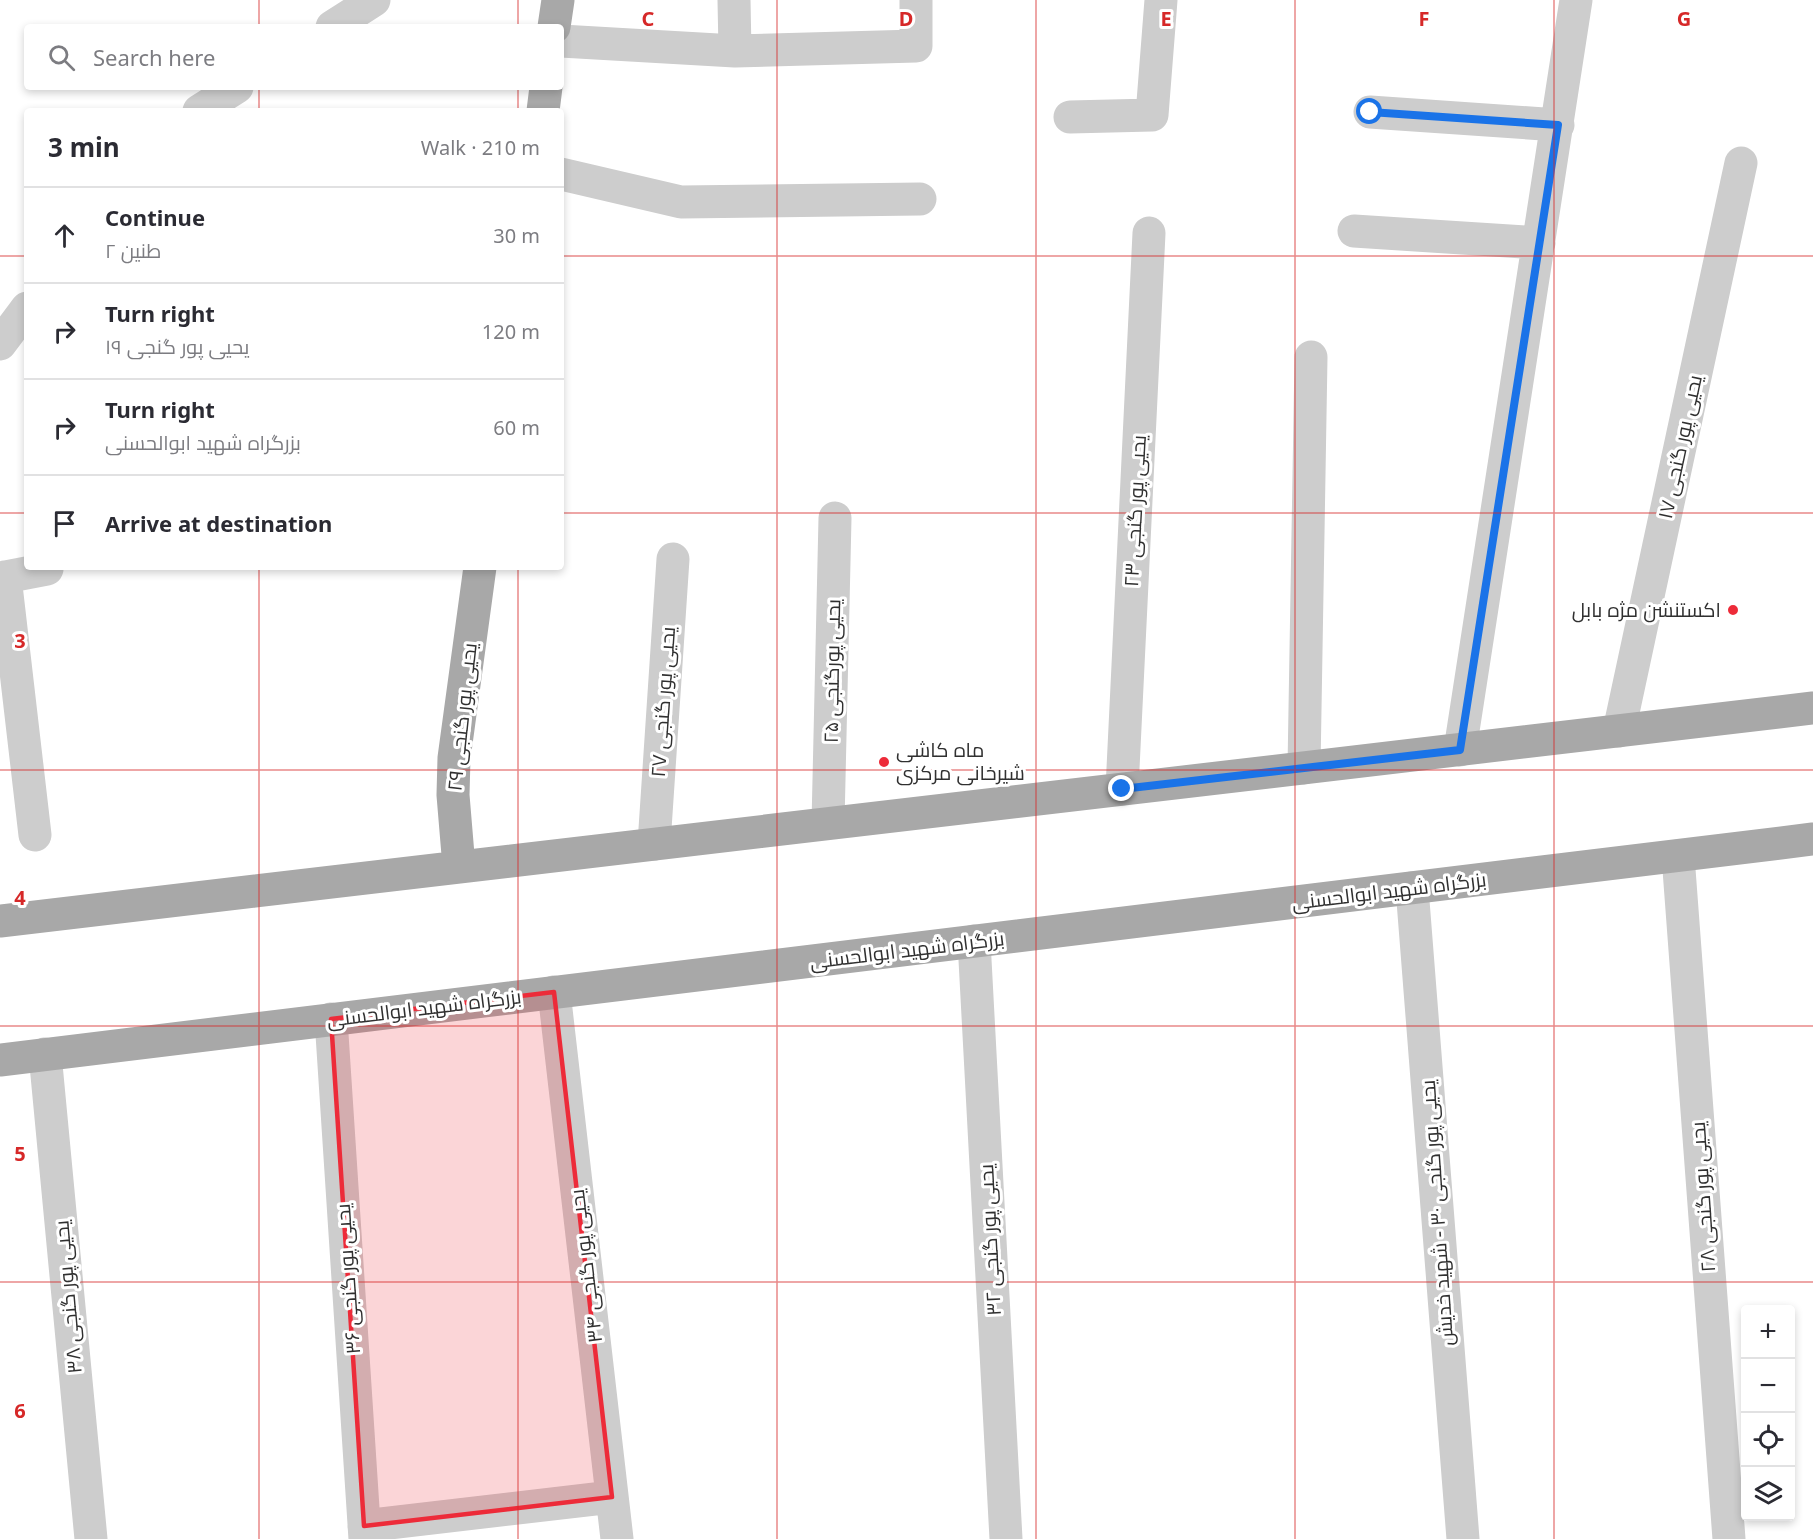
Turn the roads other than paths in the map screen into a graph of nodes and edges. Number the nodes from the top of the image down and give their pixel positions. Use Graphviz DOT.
graph roads {
  1 [pos="374,0"];
  2 [pos="558,0"];
  3 [pos="734,0"];
  4 [pos="916,0"];
  5 [pos="1161,0"];
  6 [pos="1576,0"];
  7 [pos="337,24"];
  8 [pos="554,24"];
  9 [pos="564,41"];
  10 [pos="735,51"];
  11 [pos="232,90"];
  12 [pos="546,90"];
  13 [pos="204,108"];
  14 [pos="543,108"];
  15 [pos="1370,112"];
  16 [pos="1070,117"];
  17 [pos="1558,125"];
  18 [pos="1741,163"];
  19 [pos="564,175"];
  20 [pos="920,199"];
  21 [pos="1354,231"];
  22 [pos="1149,233"];
  23 [pos="1539,243"];
  24 [pos="24,312"];
  25 [pos="0,344"];
  26 [pos="1311,357"];
  27 [pos="835,518"];
  28 [pos="673,560"];
  29 [pos="42,570"];
  30 [pos="480,570"];
  31 [pos="2,578"];
  32 [pos="1813,708"];
  33 [pos="1619,731"];
  34 [pos="1460,750"];
  35 [pos="1304,768"];
  36 [pos="1122,789"];
  37 [pos="828,823"];
  38 [pos="35,835"];
  39 [pos="1813,839"];
  40 [pos="654,844"];
  41 [pos="1678,855"];
  42 [pos="459,867"];
  43 [pos="1412,888"];
  44 [pos="0,921"];
  45 [pos="974,941"];
  46 [pos="554,992"];
  47 [pos="331,1019"];
  48 [pos="45,1054"];
  49 [pos="0,1060"];
  50 [pos="612,1497"];
  51 [pos="364,1532"];
  52 [pos="91,1539"];
  53 [pos="617,1539"];
  54 [pos="1006,1539"];
  55 [pos="1463,1539"];
  56 [pos="1729,1539"];
  1 -- 7 [label="street"];
  2 -- 8 [label="main road"];
  3 -- 10 [label="street"];
  4 -- 10 [label="street"];
  5 -- 16 [label="street"];
  6 -- 17 [label="street"];
  9 -- 10 [label="street"];
  11 -- 13 [label="street"];
  12 -- 14 [label="main road"];
  15 -- 17 [label="street"];
  17 -- 23 [label="street"];
  18 -- 33 [label="street, یحیی پور گنجی ۱۷"];
  19 -- 20 [label="street"];
  21 -- 23 [label="street"];
  22 -- 36 [label="street, یحیی پور گنجی ۲۳"];
  23 -- 34 [label="street"];
  24 -- 25 [label="street"];
  26 -- 35 [label="street"];
  27 -- 37 [label="street, یحیی پورگنجی ۲۵"];
  28 -- 40 [label="street, یحیی پور گنجی ۲۷"];
  29 -- 31 [label="street"];
  30 -- 42 [label="main road, یحیی پور گنجی ۲۹"];
  31 -- 38 [label="street"];
  32 -- 33 [label="main road"];
  33 -- 34 [label="main road"];
  34 -- 35 [label="main road"];
  35 -- 36 [label="main road"];
  36 -- 37 [label="main road"];
  37 -- 40 [label="main road"];
  39 -- 41 [label="main road, بزرگراه شهید ابوالحسنی"];
  40 -- 42 [label="main road"];
  41 -- 43 [label="main road, بزرگراه شهید ابوالحسنی"];
  41 -- 56 [label="street, یحیی پور گنجی ۲۸"];
  42 -- 44 [label="main road"];
  43 -- 45 [label="main road, بزرگراه شهید ابوالحسنی"];
  43 -- 55 [label="street, یحیی پور گنجی ۳۰ - شهید خدیش"];
  45 -- 46 [label="main road, بزرگراه شهید ابوالحسنی"];
  45 -- 54 [label="street, یحیی پور گنجی ۳۲"];
  46 -- 47 [label="main road, بزرگراه شهید ابوالحسنی"];
  46 -- 50 [label="street, یحیی پور گنجی ۳۴"];
  47 -- 48 [label="main road, بزرگراه شهید ابوالحسنی"];
  47 -- 51 [label="street, یحیی پور گنجی ۳۶"];
  48 -- 49 [label="main road, بزرگراه شهید ابوالحسنی"];
  48 -- 52 [label="street, یحیی پور گنجی ۳۸"];
  50 -- 51 [label="street"];
  50 -- 53 [label="street, یحیی پور گنجی ۳۴"];
}
